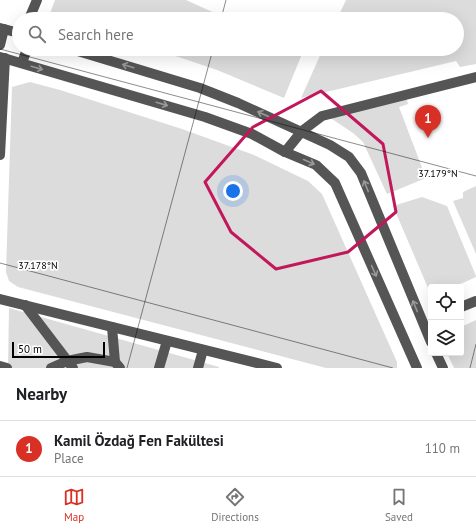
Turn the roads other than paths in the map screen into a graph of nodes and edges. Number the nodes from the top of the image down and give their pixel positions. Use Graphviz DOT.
graph roads {
  1 [pos="37,0"];
  2 [pos="32,12"];
  3 [pos="2,28"];
  4 [pos="12,31"];
  5 [pos="0,46"];
  6 [pos="24,56"];
  7 [pos="94,56"];
  8 [pos="3,58"];
  9 [pos="22,63"];
  10 [pos="476,77"];
  11 [pos="302,131"];
  12 [pos="285,152"];
  13 [pos="0,155"];
  14 [pos="0,299"];
  15 [pos="476,301"];
  16 [pos="25,305"];
  17 [pos="464,306"];
  18 [pos="427,322"];
  19 [pos="112,327"];
  20 [pos="167,341"];
  21 [pos="203,350"];
  22 [pos="437,356"];
  23 [pos="70,365"];
  24 [pos="118,365"];
  25 [pos="0,366"];
  26 [pos="7,368"];
  27 [pos="51,368"];
  28 [pos="159,368"];
  29 [pos="198,368"];
  30 [pos="277,368"];
  31 [pos="417,368"];
  32 [pos="443,368"];
  1 -- 2 [label="street"];
  3 -- 4 [label="street"];
  3 -- 5 [label="street"];
  6 -- 9 [label="street"];
  11 -- 7 [label="street, one-way"];
  8 -- 9 [label="street"];
  8 -- 13 [label="street"];
  9 -- 12 [label="street, one-way"];
  10 -- 11 [label="street"];
  11 -- 12 [label="street"];
  18 -- 11 [label="street, one-way"];
  12 -- 31 [label="street, one-way"];
  14 -- 16 [label="street"];
  15 -- 17 [label="street"];
  16 -- 19 [label="street"];
  16 -- 23 [label="street"];
  19 -- 20 [label="street"];
  19 -- 24 [label="street"];
  20 -- 21 [label="street"];
  20 -- 28 [label="street"];
  21 -- 29 [label="street"];
  21 -- 30 [label="street"];
  22 -- 32 [label="street"];
  23 -- 24 [label="street"];
  23 -- 27 [label="street"];
  25 -- 26 [label="street"];
}
